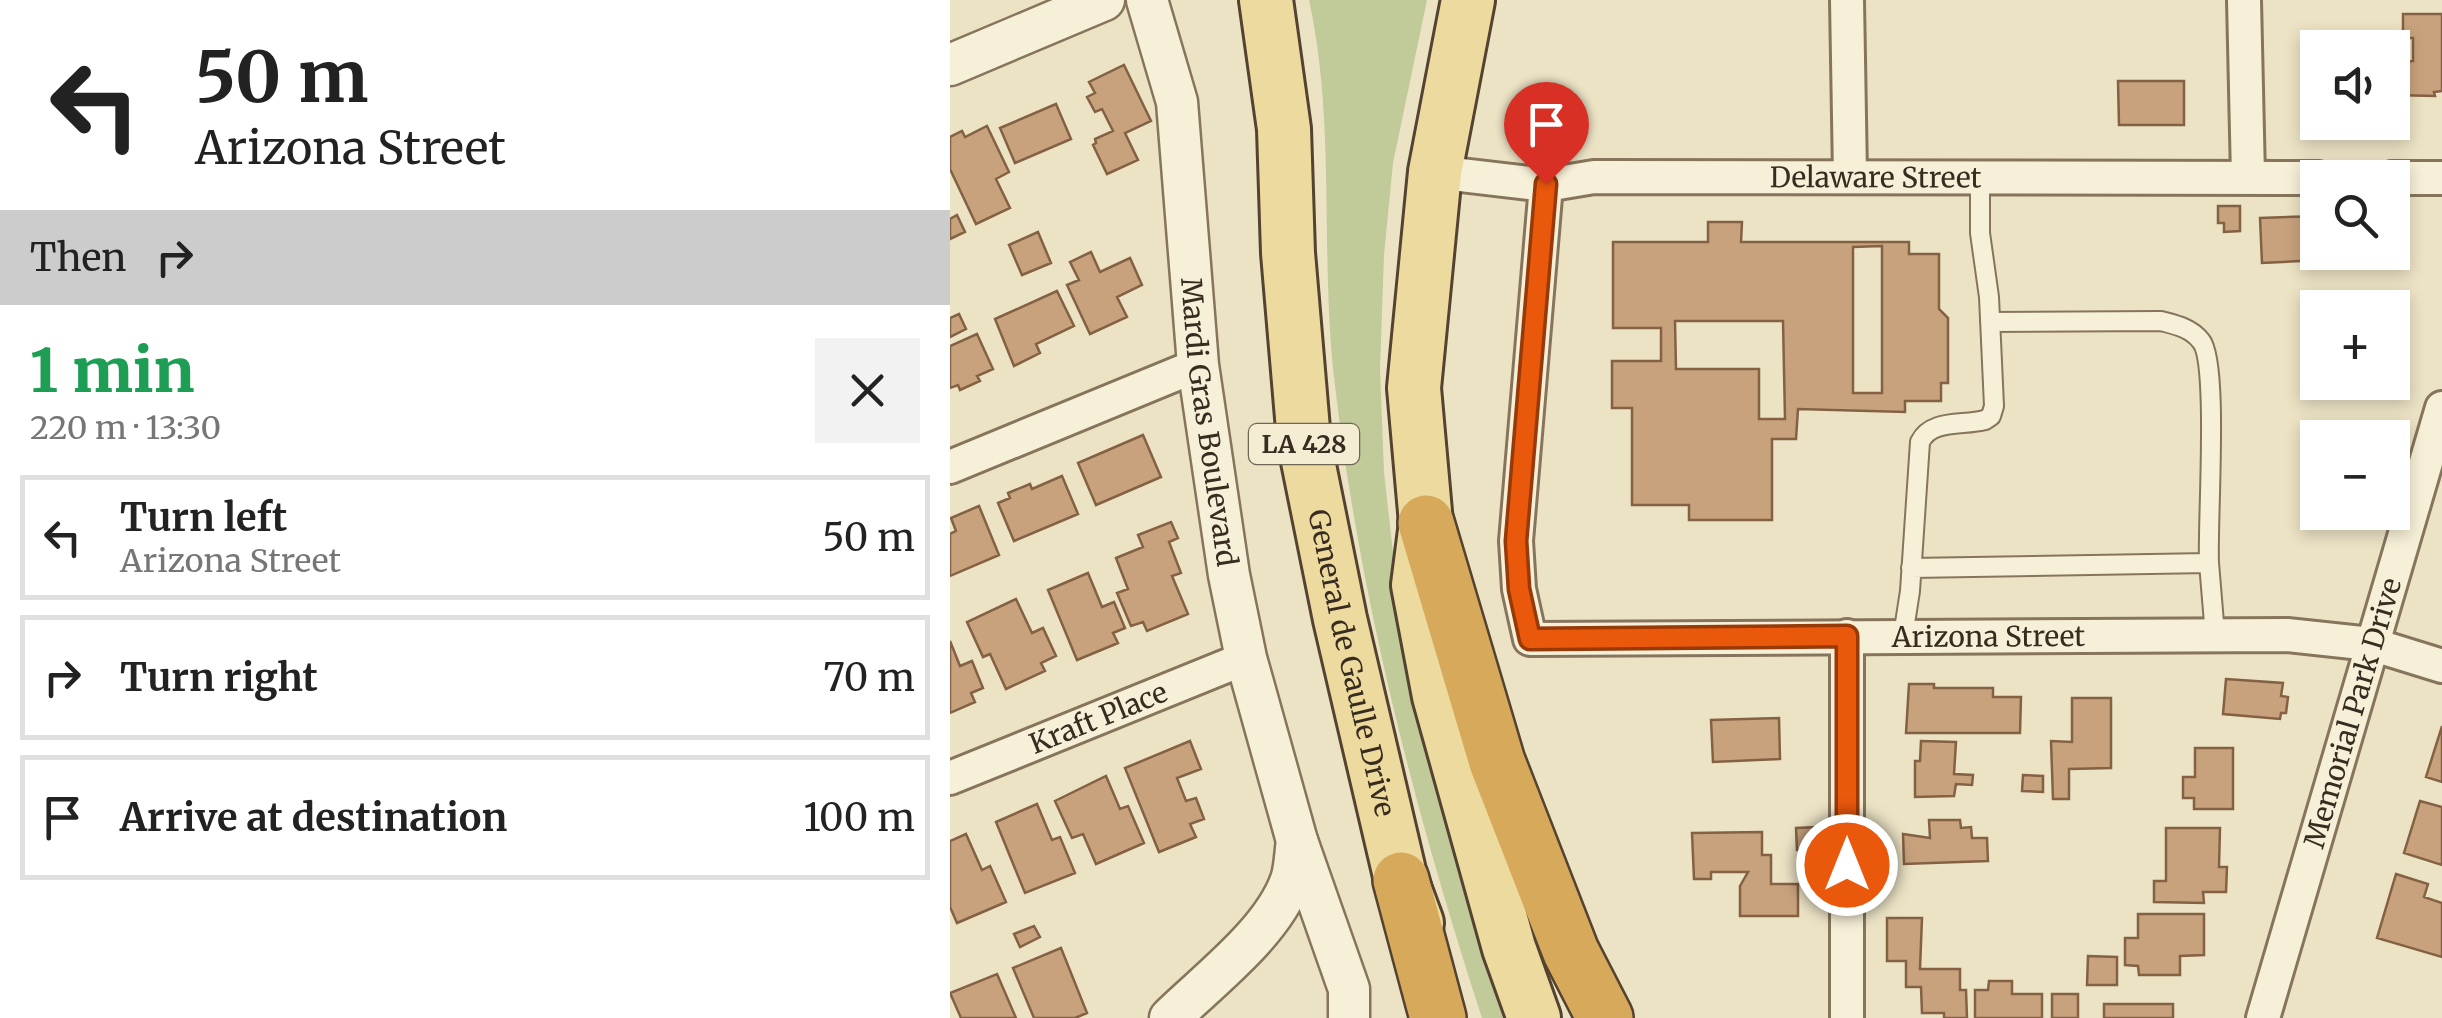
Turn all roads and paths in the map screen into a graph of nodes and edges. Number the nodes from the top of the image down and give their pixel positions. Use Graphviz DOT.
graph roads {
  1 [pos="1104,0"];
  2 [pos="1146,0"];
  3 [pos="1266,0"];
  4 [pos="1468,0"];
  5 [pos="1847,0"];
  6 [pos="2244,0"];
  7 [pos="950,65"];
  8 [pos="1435,172"];
  9 [pos="1850,175"];
  10 [pos="1980,176"];
  11 [pos="2248,177"];
  12 [pos="2300,178"];
  13 [pos="2410,178"];
  14 [pos="2442,178"];
  15 [pos="1546,184"];
  16 [pos="1990,322"];
  17 [pos="1198,365"];
  18 [pos="2442,408"];
  19 [pos="950,467"];
  20 [pos="1426,523"];
  21 [pos="2208,563"];
  22 [pos="1911,568"];
  23 [pos="2215,635"];
  24 [pos="1847,636"];
  25 [pos="1903,636"];
  26 [pos="2370,644"];
  27 [pos="1246,658"];
  28 [pos="2442,666"];
  29 [pos="950,778"];
  30 [pos="1297,840"];
  31 [pos="1402,880"];
  32 [pos="1249,942"];
  33 [pos="1349,1003"];
  34 [pos="1170,1018"];
  35 [pos="1438,1018"];
  36 [pos="1453,1018"];
  37 [pos="1534,1018"];
  38 [pos="1605,1018"];
  39 [pos="1846,1018"];
  40 [pos="2263,1018"];
  1 -- 7 [label="street"];
  2 -- 17 [label="street, Mardi Gras Boulevard"];
  3 -- 31 [label="main road, General de Gaulle Drive / LA 428"];
  4 -- 8 [label="main road"];
  5 -- 9 [label="street"];
  6 -- 11 [label="street"];
  8 -- 15 [label="street, Delaware Street"];
  8 -- 20 [label="main road"];
  9 -- 10 [label="street, Delaware Street"];
  9 -- 15 [label="street, Delaware Street"];
  10 -- 11 [label="street, Delaware Street"];
  10 -- 16 [label="lane"];
  11 -- 12 [label="street, Delaware Street"];
  13 -- 14 [label="street"];
  15 -- 24 [label="street, Arizona Street"];
  16 -- 21 [label="lane"];
  16 -- 22 [label="lane"];
  17 -- 19 [label="street"];
  17 -- 27 [label="street, Mardi Gras Boulevard"];
  18 -- 26 [label="street, Memorial Park Drive"];
  20 -- 37 [label="main road"];
  20 -- 38 [label="highway"];
  21 -- 22 [label="lane"];
  21 -- 23 [label="lane"];
  22 -- 25 [label="lane"];
  23 -- 25 [label="street, Arizona Street"];
  23 -- 26 [label="street, Arizona Street"];
  24 -- 25 [label="street, Arizona Street"];
  24 -- 39 [label="street"];
  26 -- 28 [label="street, Arizona Street"];
  26 -- 40 [label="street, Memorial Park Drive"];
  27 -- 29 [label="street, Kraft Place"];
  27 -- 30 [label="street, Mardi Gras Boulevard"];
  30 -- 32 [label="street, Mardi Gras Boulevard"];
  30 -- 33 [label="street, Mardi Gras Boulevard"];
  31 -- 35 [label="highway"];
  31 -- 36 [label="main road, General de Gaulle Drive / LA 428"];
  32 -- 33 [label="street"];
  32 -- 34 [label="street, Mardi Gras Boulevard"];
}
